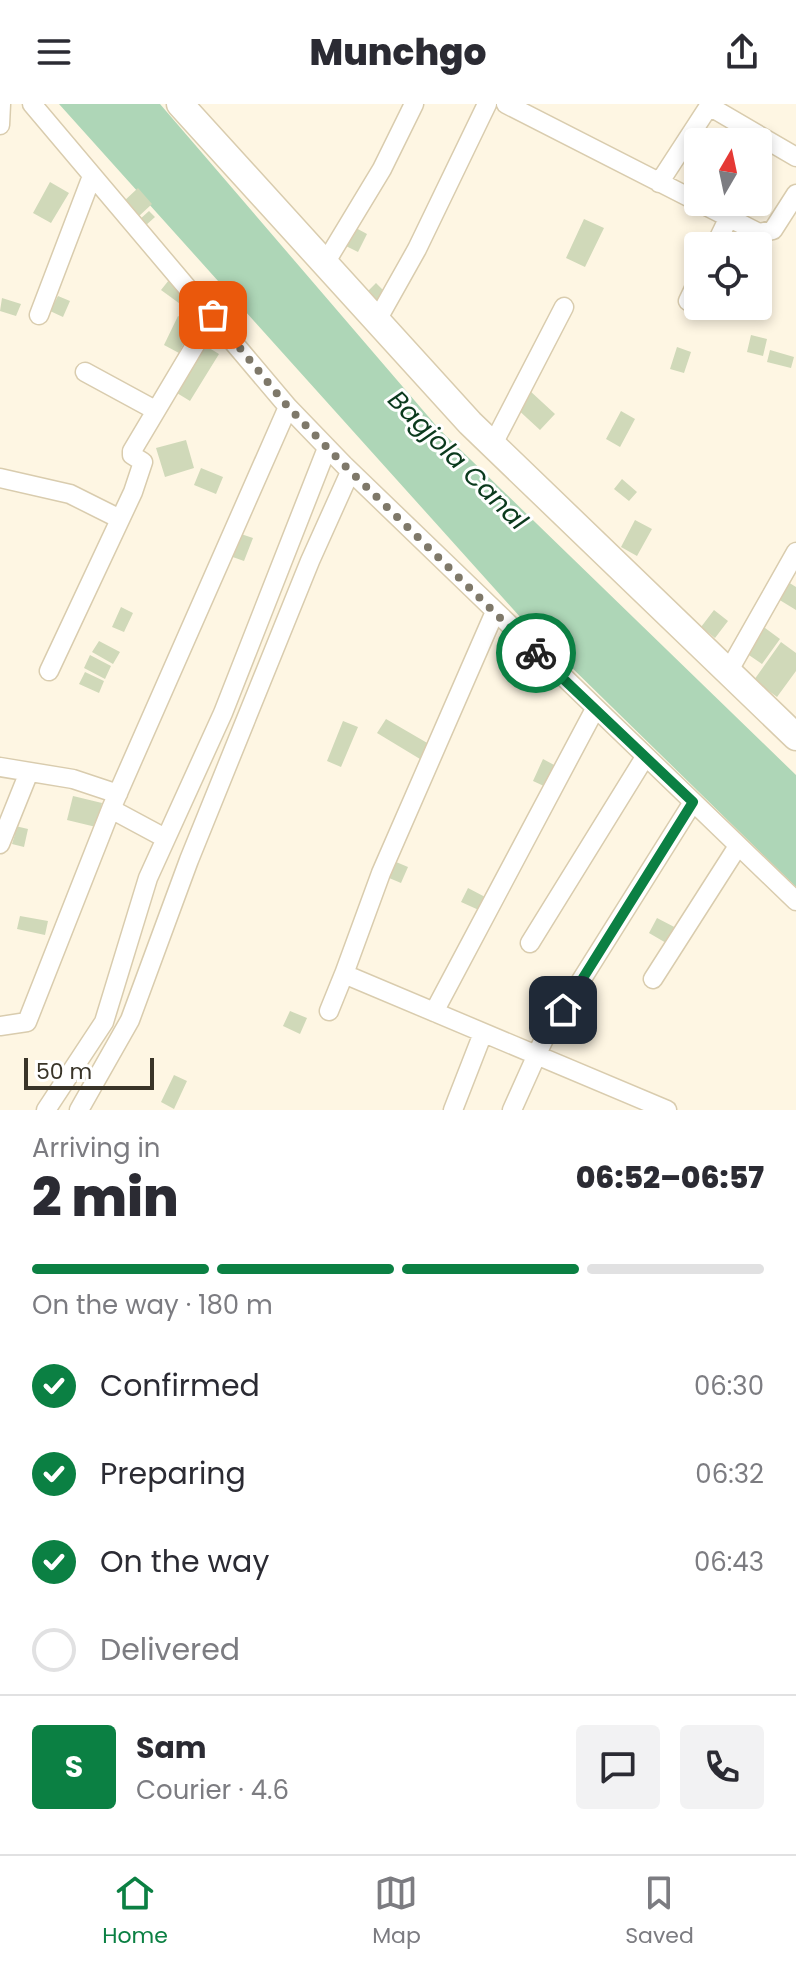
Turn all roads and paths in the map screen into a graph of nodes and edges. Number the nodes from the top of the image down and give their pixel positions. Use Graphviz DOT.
graph roads {
  1 [pos="1,104"];
  2 [pos="32,104"];
  3 [pos="180,104"];
  4 [pos="414,104"];
  5 [pos="487,104"];
  6 [pos="506,104"];
  7 [pos="0,125"];
  8 [pos="796,157"];
  9 [pos="92,176"];
  10 [pos="659,183"];
  11 [pos="796,194"];
  12 [pos="728,219"];
  13 [pos="722,232"];
  14 [pos="324,265"];
  15 [pos="564,307"];
  16 [pos="39,315"];
  17 [pos="213,315"];
  18 [pos="376,322"];
  19 [pos="85,372"];
  20 [pos="288,407"];
  21 [pos="155,410"];
  22 [pos="492,446"];
  23 [pos="327,448"];
  24 [pos="350,472"];
  25 [pos="0,478"];
  26 [pos="120,519"];
  27 [pos="796,552"];
  28 [pos="494,614"];
  29 [pos="49,671"];
  30 [pos="728,672"];
  31 [pos="595,709"];
  32 [pos="796,737"];
  33 [pos="645,757"];
  34 [pos="0,767"];
  35 [pos="29,772"];
  36 [pos="114,802"];
  37 [pos="693,802"];
  38 [pos="165,838"];
  39 [pos="0,844"];
  40 [pos="738,846"];
  41 [pos="796,901"];
  42 [pos="530,943"];
  43 [pos="344,974"];
  44 [pos="653,979"];
  45 [pos="329,1011"];
  46 [pos="434,1012"];
  47 [pos="0,1026"];
  48 [pos="483,1033"];
  49 [pos="535,1055"];
  50 [pos="46,1110"];
  51 [pos="79,1110"];
  52 [pos="453,1110"];
  53 [pos="512,1110"];
  54 [pos="667,1110"];
  1 -- 7 [label="street"];
  2 -- 9 [label="street"];
  3 -- 14 [label="street"];
  4 -- 14 [label="street"];
  5 -- 18 [label="street"];
  6 -- 10 [label="street"];
  8 -- 10 [label="street"];
  9 -- 16 [label="street"];
  9 -- 17 [label="street"];
  10 -- 12 [label="street"];
  11 -- 12 [label="street"];
  12 -- 13 [label="street"];
  14 -- 18 [label="street"];
  15 -- 22 [label="street"];
  17 -- 20 [label="street"];
  17 -- 21 [label="street"];
  18 -- 22 [label="street"];
  19 -- 21 [label="street"];
  20 -- 23 [label="street"];
  20 -- 36 [label="street"];
  21 -- 26 [label="street"];
  22 -- 30 [label="street"];
  23 -- 24 [label="street"];
  23 -- 38 [label="street"];
  24 -- 28 [label="street"];
  24 -- 51 [label="street"];
  25 -- 26 [label="street"];
  26 -- 29 [label="street"];
  27 -- 30 [label="street"];
  28 -- 31 [label="street"];
  28 -- 43 [label="street"];
  30 -- 32 [label="street"];
  31 -- 33 [label="street"];
  31 -- 46 [label="street"];
  33 -- 37 [label="street"];
  33 -- 42 [label="street"];
  34 -- 35 [label="street"];
  35 -- 36 [label="street"];
  35 -- 39 [label="street"];
  36 -- 38 [label="street"];
  36 -- 47 [label="street"];
  37 -- 40 [label="street"];
  37 -- 49 [label="street"];
  38 -- 50 [label="street"];
  40 -- 41 [label="street"];
  40 -- 44 [label="street"];
  43 -- 45 [label="street"];
  43 -- 46 [label="street"];
  46 -- 48 [label="street"];
  48 -- 49 [label="street"];
  48 -- 52 [label="street"];
  49 -- 53 [label="street"];
  49 -- 54 [label="street"];
}
